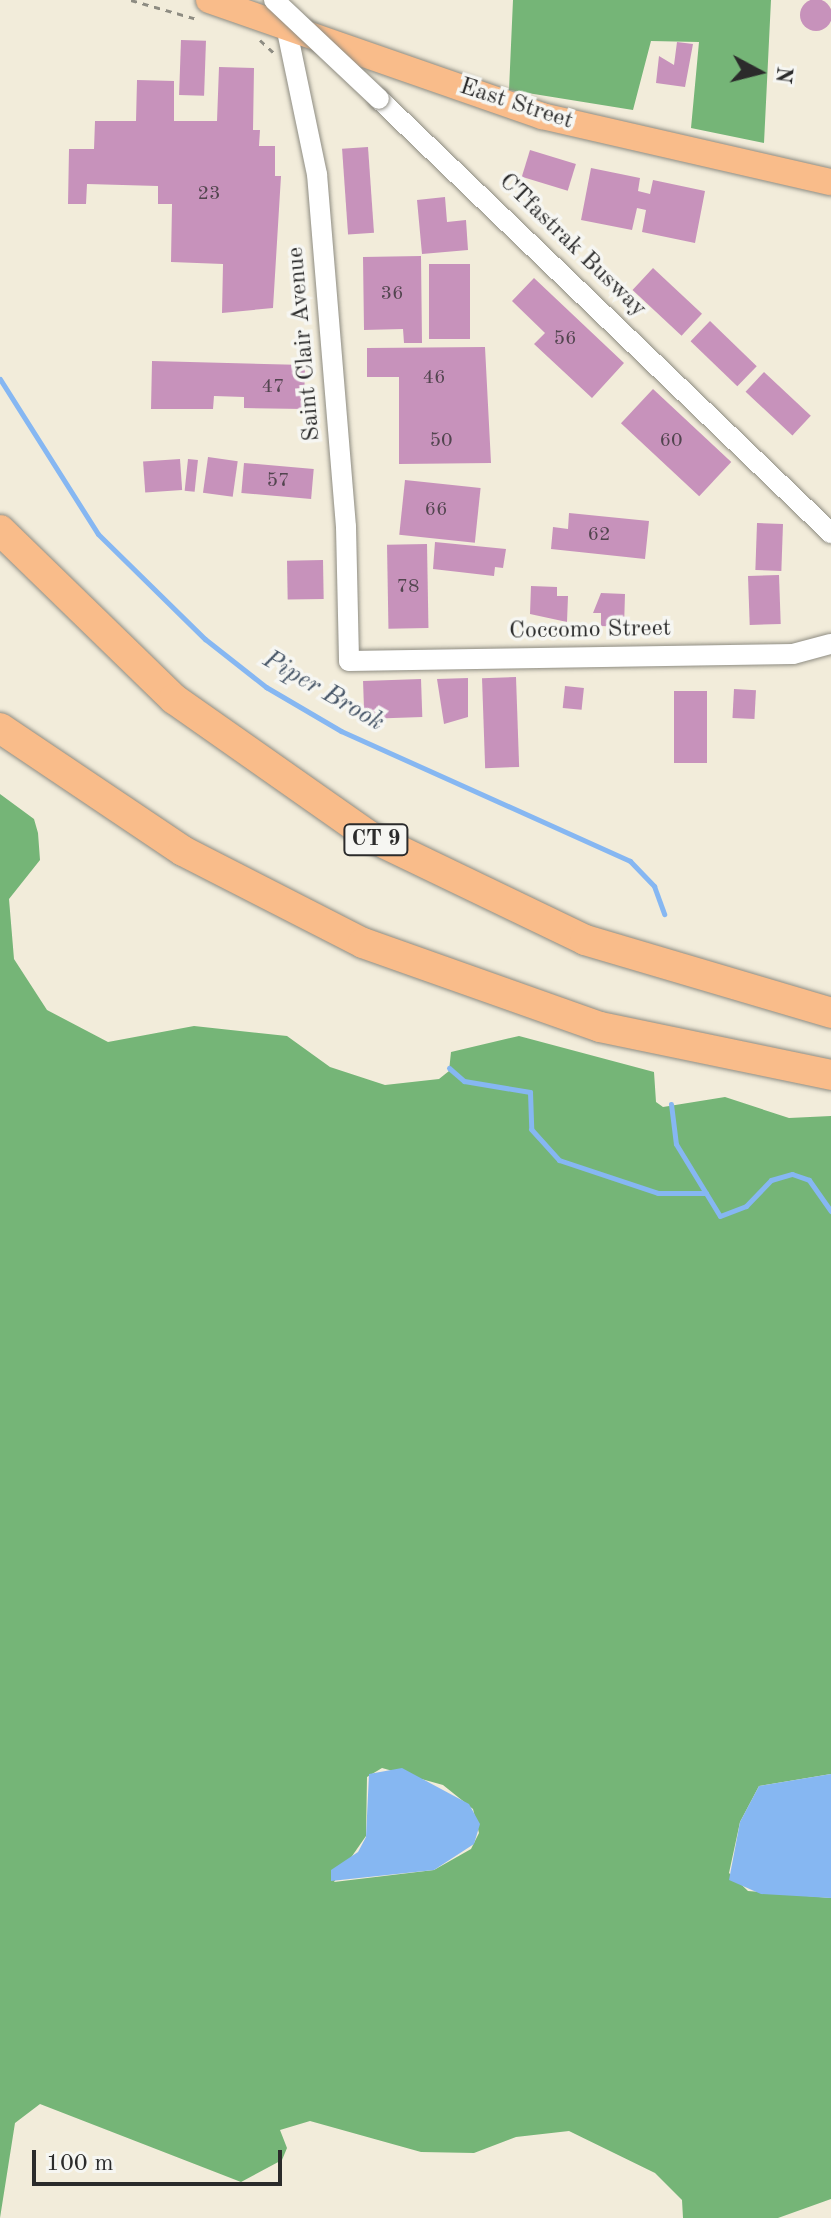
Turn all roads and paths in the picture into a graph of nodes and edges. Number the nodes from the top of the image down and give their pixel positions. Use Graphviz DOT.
graph roads {
  1 [pos="209,0"];
  2 [pos="274,0"];
  3 [pos="286,26"];
  4 [pos="831,182"];
  5 [pos="0,530"];
  6 [pos="831,533"];
  7 [pos="831,644"];
  8 [pos="349,661"];
  9 [pos="0,728"];
  10 [pos="831,1013"];
  11 [pos="831,1075"];
  1 -- 3 [label="main road, East Street"];
  2 -- 6 [label="street, CTfastrak Busway, bridge"];
  3 -- 4 [label="main road, East Street"];
  3 -- 8 [label="street, Saint Clair Avenue"];
  5 -- 10 [label="highway, CT 9"];
  7 -- 8 [label="street, Coccomo Street"];
  9 -- 11 [label="highway"];
}
